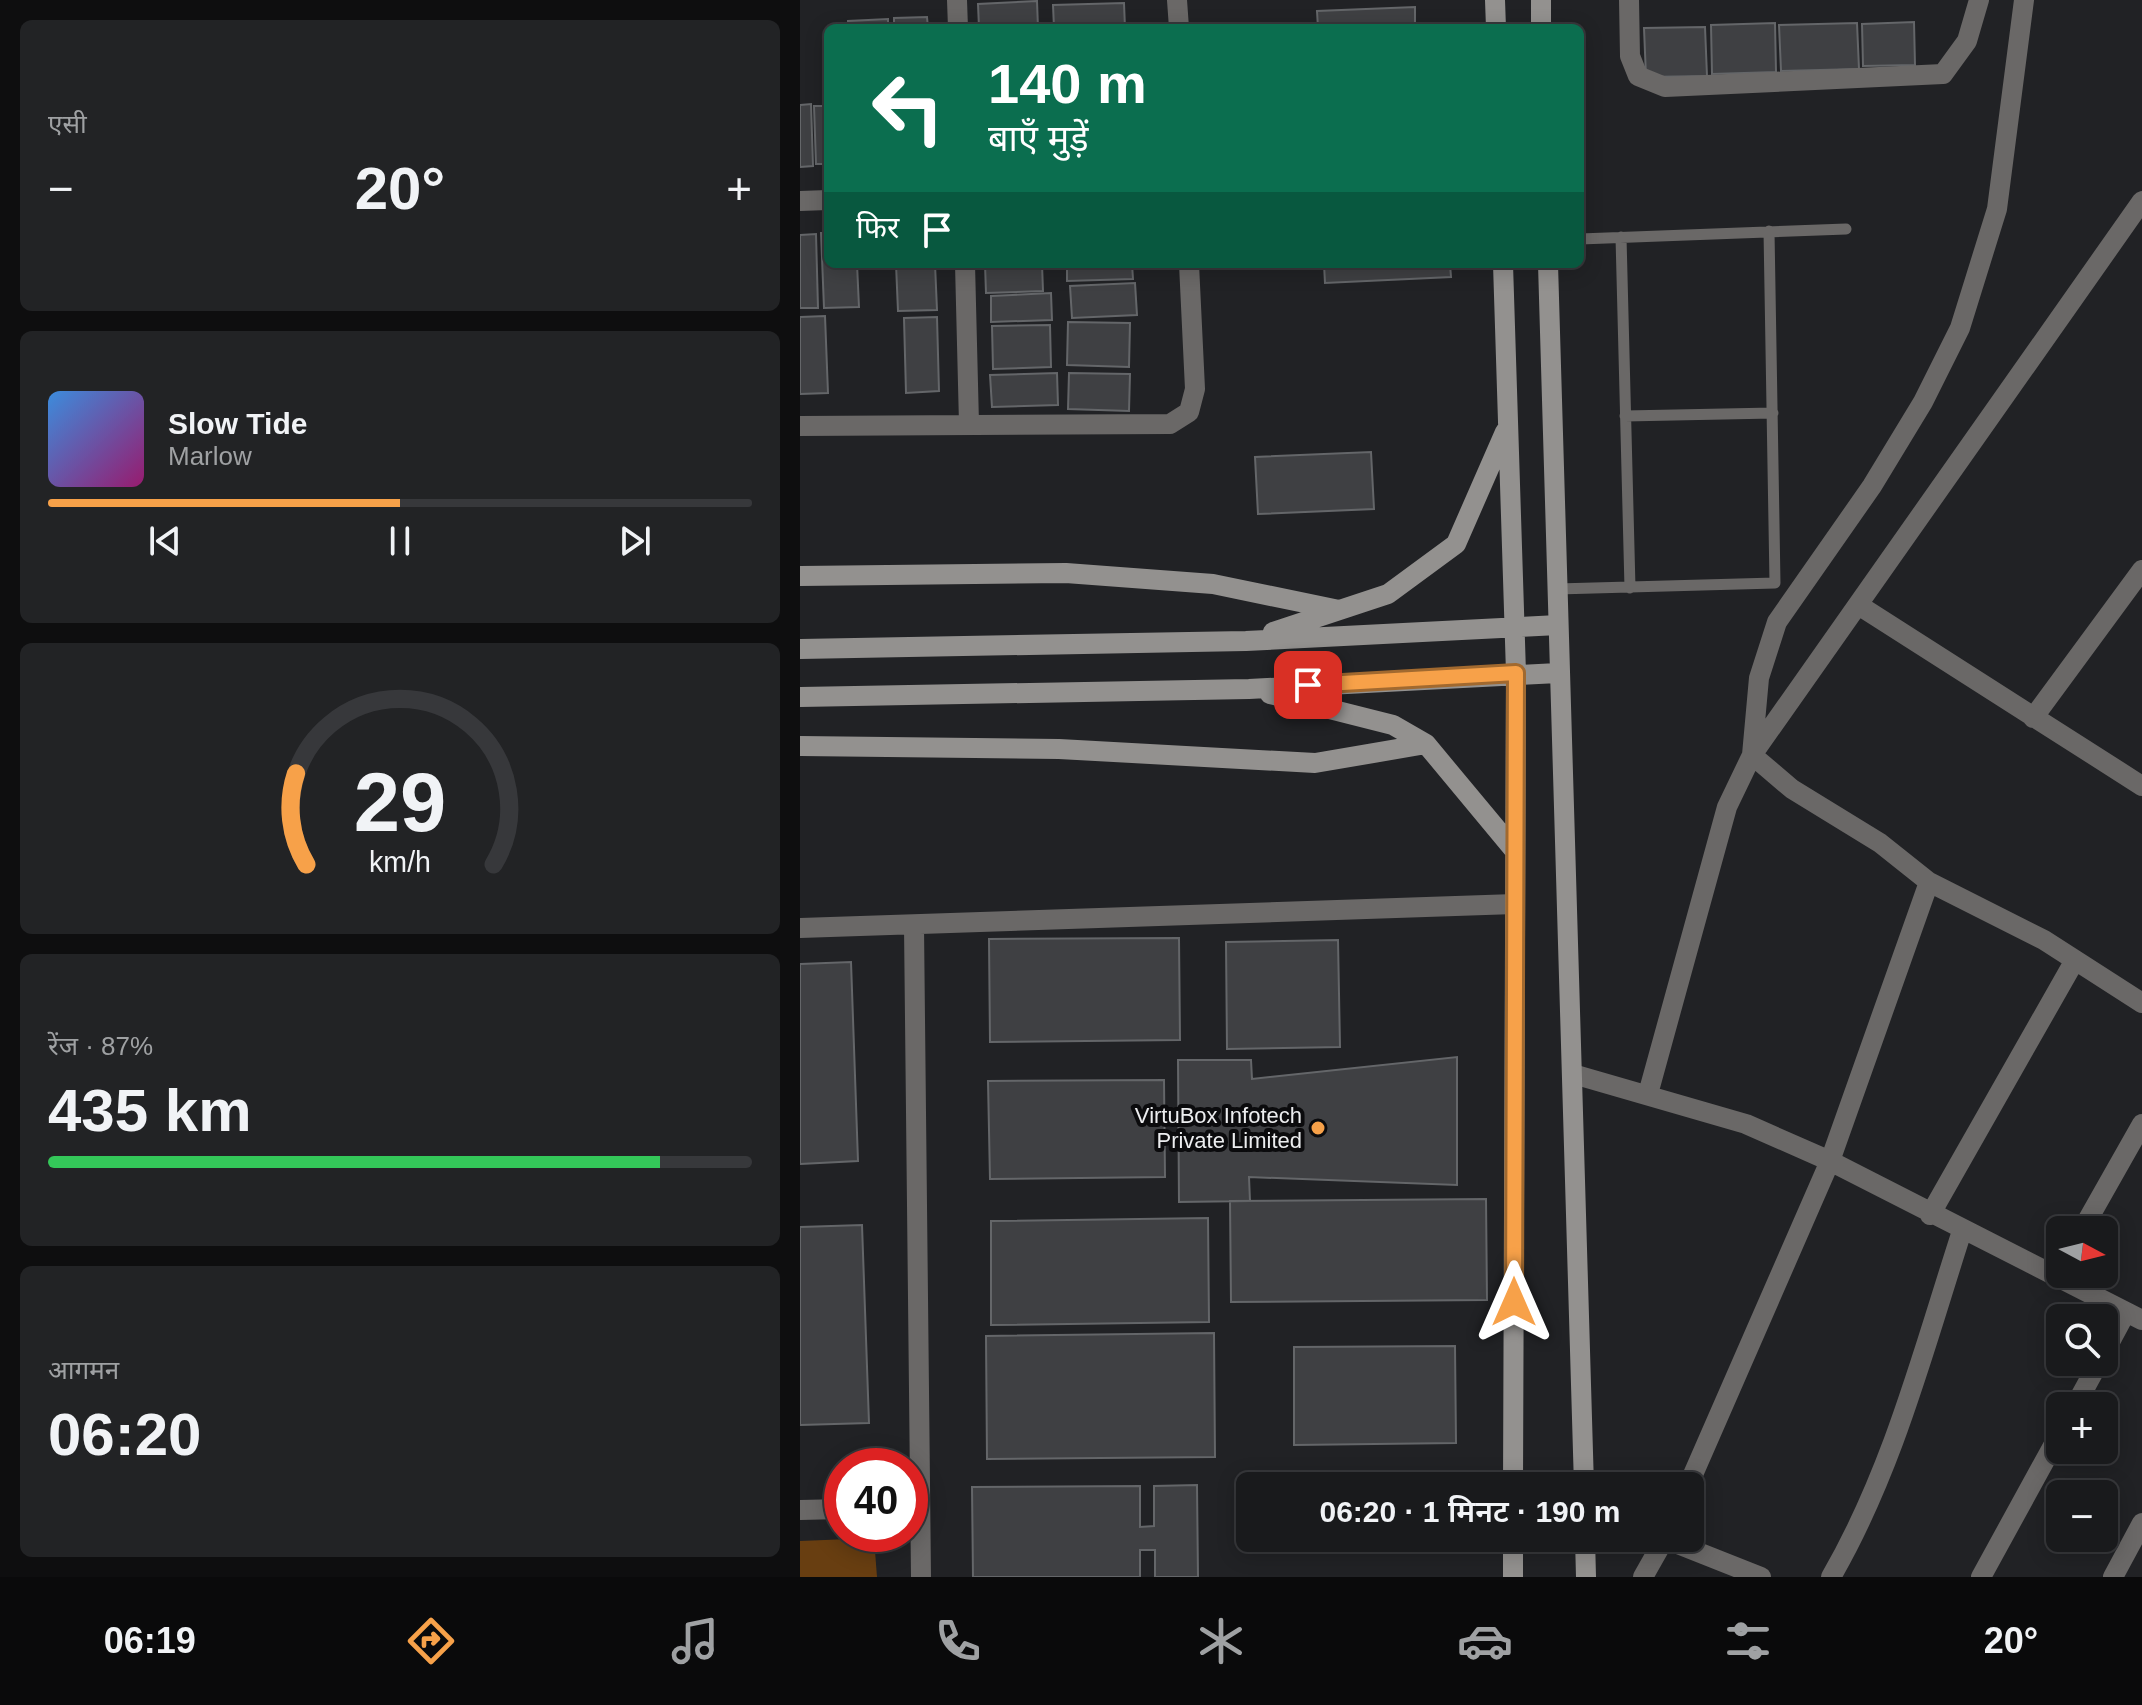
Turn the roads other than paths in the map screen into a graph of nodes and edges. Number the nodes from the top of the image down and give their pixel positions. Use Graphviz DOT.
graph roads {
  1 [pos="957,0"];
  2 [pos="1177,0"];
  3 [pos="1495,0"];
  4 [pos="1541,0"];
  5 [pos="1629,0"];
  6 [pos="1979,0"];
  7 [pos="2024,0"];
  8 [pos="958,24"];
  9 [pos="1179,24"];
  10 [pos="1496,24"];
  11 [pos="1541,24"];
  12 [pos="824,200"];
  13 [pos="800,201"];
  14 [pos="2142,201"];
  15 [pos="1846,229"];
  16 [pos="1769,231"];
  17 [pos="1621,237"];
  18 [pos="1584,239"];
  19 [pos="965,268"];
  20 [pos="1189,268"];
  21 [pos="1503,268"];
  22 [pos="1548,268"];
  23 [pos="1773,413"];
  24 [pos="1625,416"];
  25 [pos="969,424"];
  26 [pos="1508,424"];
  27 [pos="800,426"];
  28 [pos="2142,570"];
  29 [pos="800,576"];
  30 [pos="1630,588"];
  31 [pos="1557,589"];
  32 [pos="1860,606"];
  33 [pos="1339,610"];
  34 [pos="1558,625"];
  35 [pos="1514,626"];
  36 [pos="1246,641"];
  37 [pos="800,649"];
  38 [pos="1516,673"];
  39 [pos="1558,673"];
  40 [pos="1249,689"];
  41 [pos="800,697"];
  42 [pos="2033,718"];
  43 [pos="1426,744"];
  44 [pos="800,746"];
  45 [pos="1752,755"];
  46 [pos="2142,786"];
  47 [pos="1515,851"];
  48 [pos="1929,882"];
  49 [pos="1515,904"];
  50 [pos="914,926"];
  51 [pos="800,928"];
  52 [pos="2075,960"];
  53 [pos="2142,1003"];
  54 [pos="1573,1074"];
  55 [pos="1648,1094"];
  56 [pos="2142,1124"];
  57 [pos="1830,1161"];
  58 [pos="1930,1215"];
  59 [pos="2090,1216"];
  60 [pos="1962,1231"];
  61 [pos="2046,1267"];
  62 [pos="2085,1288"];
  63 [pos="2134,1316"];
  64 [pos="2118,1336"];
  65 [pos="915,1448"];
  66 [pos="2046,1459"];
  67 [pos="1513,1472"];
  68 [pos="1584,1472"];
  69 [pos="1694,1472"];
  70 [pos="824,1509"];
  71 [pos="800,1510"];
  72 [pos="2142,1523"];
  73 [pos="919,1552"];
  74 [pos="1513,1552"];
  75 [pos="1585,1552"];
  76 [pos="1657,1552"];
  77 [pos="1698,1552"];
  78 [pos="921,1577"];
  79 [pos="1513,1577"];
  80 [pos="1586,1577"];
  81 [pos="1643,1577"];
  82 [pos="1761,1577"];
  83 [pos="1831,1577"];
  84 [pos="1981,1577"];
  85 [pos="2113,1577"];
  1 -- 8 [label="street"];
  2 -- 9 [label="street"];
  3 -- 10 [label="street"];
  4 -- 11 [label="street"];
  5 -- 6 [label="street"];
  7 -- 45 [label="street"];
  12 -- 13 [label="street"];
  14 -- 32 [label="street"];
  15 -- 16 [label="lane"];
  16 -- 17 [label="lane"];
  16 -- 23 [label="lane"];
  17 -- 18 [label="lane"];
  17 -- 24 [label="lane"];
  19 -- 25 [label="street"];
  20 -- 25 [label="street"];
  21 -- 26 [label="street"];
  22 -- 31 [label="street"];
  23 -- 24 [label="lane"];
  23 -- 30 [label="lane"];
  24 -- 30 [label="lane"];
  25 -- 27 [label="street"];
  26 -- 33 [label="street"];
  26 -- 35 [label="street"];
  28 -- 42 [label="street"];
  29 -- 33 [label="street"];
  30 -- 31 [label="lane"];
  31 -- 34 [label="street"];
  32 -- 42 [label="street"];
  32 -- 45 [label="street"];
  33 -- 36 [label="street"];
  34 -- 35 [label="street"];
  34 -- 39 [label="street"];
  35 -- 36 [label="street"];
  35 -- 38 [label="street"];
  36 -- 37 [label="street"];
  38 -- 39 [label="street"];
  38 -- 40 [label="street"];
  38 -- 47 [label="street"];
  39 -- 54 [label="street"];
  40 -- 41 [label="street"];
  40 -- 43 [label="street"];
  42 -- 46 [label="street"];
  43 -- 44 [label="street"];
  43 -- 47 [label="street"];
  45 -- 48 [label="street"];
  45 -- 55 [label="street"];
  47 -- 49 [label="street"];
  48 -- 52 [label="street"];
  48 -- 57 [label="street"];
  49 -- 50 [label="street"];
  49 -- 67 [label="street"];
  50 -- 51 [label="street"];
  50 -- 65 [label="street"];
  52 -- 53 [label="street"];
  52 -- 58 [label="street"];
  54 -- 55 [label="street"];
  54 -- 68 [label="street"];
  55 -- 57 [label="street"];
  56 -- 59 [label="street"];
  57 -- 58 [label="street"];
  57 -- 69 [label="street"];
  58 -- 60 [label="street"];
  60 -- 61 [label="street"];
  60 -- 83 [label="street"];
  62 -- 63 [label="street"];
  63 -- 64 [label="street"];
  66 -- 84 [label="street"];
  70 -- 71 [label="street"];
  72 -- 85 [label="street"];
  73 -- 78 [label="street"];
  74 -- 79 [label="street"];
  75 -- 80 [label="street"];
  76 -- 81 [label="street"];
  77 -- 82 [label="street"];
}
